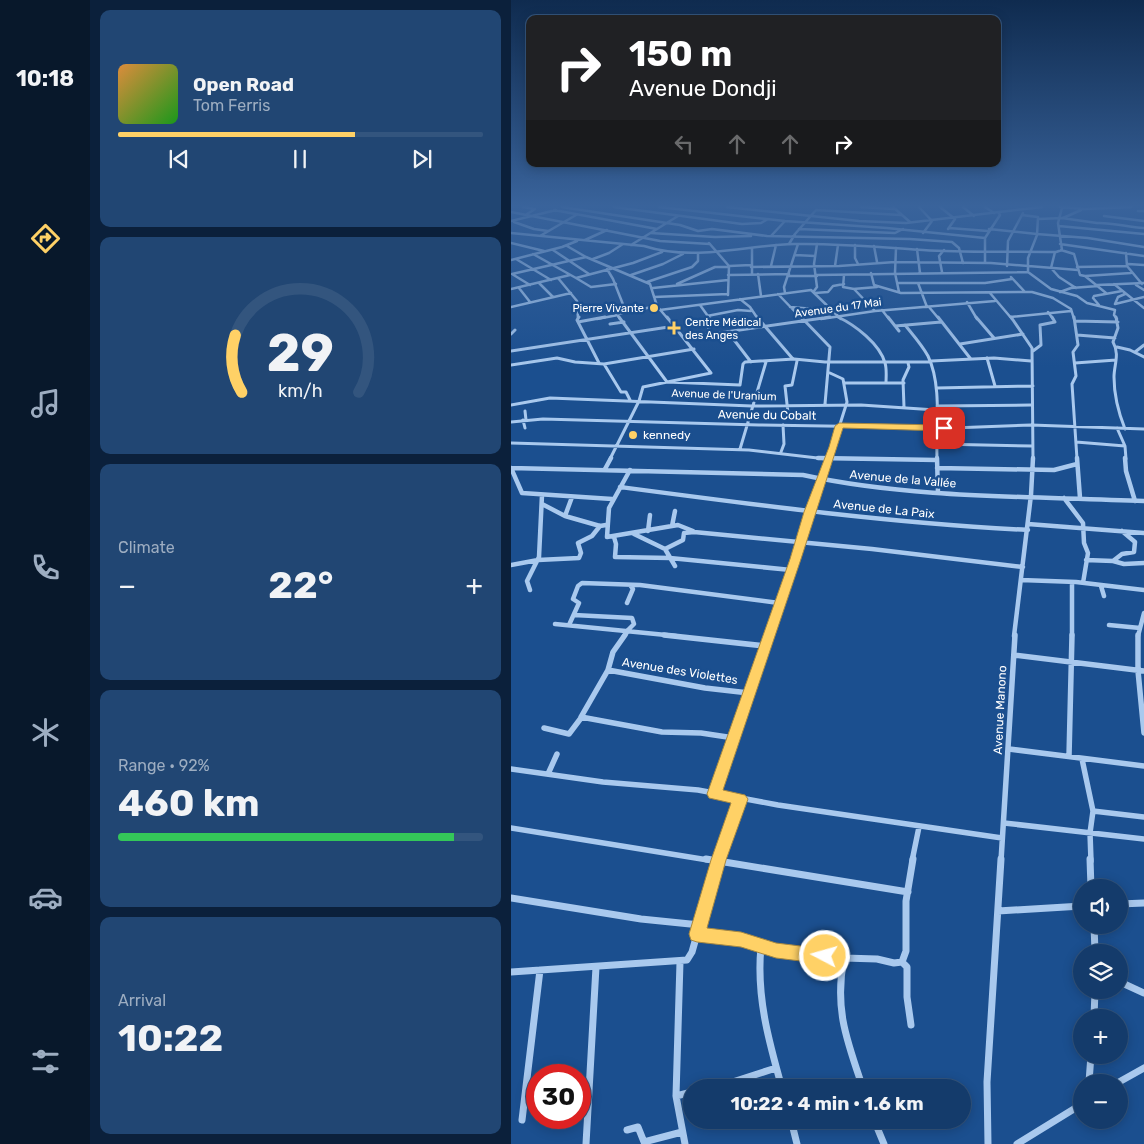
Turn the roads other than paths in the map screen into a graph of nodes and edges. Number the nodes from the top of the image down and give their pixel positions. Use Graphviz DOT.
graph roads {
  1 [pos="518,260"];
  2 [pos="544,260"];
  3 [pos="596,260"];
  4 [pos="639,260"];
  5 [pos="670,260"];
  6 [pos="697,260"];
  7 [pos="724,260"];
  8 [pos="751,260"];
  9 [pos="772,260"];
  10 [pos="794,260"];
  11 [pos="815,260"];
  12 [pos="836,260"];
  13 [pos="856,260"];
  14 [pos="1007,260"];
  15 [pos="1028,260"];
  16 [pos="1053,260"];
  17 [pos="1075,260"];
  18 [pos="1127,260"];
  19 [pos="570,261"];
  20 [pos="875,262"];
  21 [pos="895,262"];
  22 [pos="917,262"];
  23 [pos="941,262"];
  24 [pos="963,263"];
  25 [pos="985,263"];
  26 [pos="858,264"];
  27 [pos="1007,264"];
  28 [pos="552,265"];
  29 [pos="1127,265"];
  30 [pos="1144,265"];
  31 [pos="729,266"];
  32 [pos="751,266"];
  33 [pos="771,266"];
  34 [pos="792,266"];
  35 [pos="835,266"];
  36 [pos="1027,266"];
  37 [pos="613,267"];
  38 [pos="815,267"];
  39 [pos="1051,268"];
  40 [pos="533,269"];
  41 [pos="607,269"];
  42 [pos="1077,269"];
  43 [pos="875,271"];
  44 [pos="942,272"];
  45 [pos="1008,272"];
  46 [pos="1028,272"];
  47 [pos="1131,272"];
  48 [pos="871,273"];
  49 [pos="895,273"];
  50 [pos="920,273"];
  51 [pos="512,274"];
  52 [pos="589,274"];
  53 [pos="751,274"];
  54 [pos="758,274"];
  55 [pos="844,274"];
  56 [pos="571,275"];
  57 [pos="631,275"];
  58 [pos="728,275"];
  59 [pos="789,275"];
  60 [pos="816,276"];
  61 [pos="1084,276"];
  62 [pos="558,278"];
  63 [pos="576,278"];
  64 [pos="1012,279"];
  65 [pos="551,280"];
  66 [pos="728,280"];
  67 [pos="647,282"];
  68 [pos="539,283"];
  69 [pos="898,283"];
  70 [pos="918,283"];
  71 [pos="616,284"];
  72 [pos="844,284"];
  73 [pos="1114,284"];
  74 [pos="1135,284"];
  75 [pos="1143,284"];
  76 [pos="530,285"];
  77 [pos="675,286"];
  78 [pos="1097,286"];
  79 [pos="878,287"];
  80 [pos="519,288"];
  81 [pos="653,288"];
  82 [pos="1076,288"];
  83 [pos="512,289"];
  84 [pos="853,289"];
  85 [pos="1144,290"];
  86 [pos="1122,291"];
  87 [pos="815,292"];
  88 [pos="899,292"];
  89 [pos="1025,292"];
  90 [pos="1059,292"];
  91 [pos="571,293"];
  92 [pos="785,293"];
  93 [pos="921,293"];
  94 [pos="990,293"];
  95 [pos="1106,293"];
  96 [pos="728,294"];
  97 [pos="760,294"];
  98 [pos="778,294"];
  99 [pos="1125,294"];
  100 [pos="701,295"];
  101 [pos="553,297"];
  102 [pos="654,297"];
  103 [pos="1144,297"];
  104 [pos="740,299"];
  105 [pos="1133,299"];
  106 [pos="729,300"];
  107 [pos="995,300"];
  108 [pos="530,302"];
  109 [pos="967,302"];
  110 [pos="973,302"];
  111 [pos="710,303"];
  112 [pos="1115,304"];
  113 [pos="700,305"];
  114 [pos="657,306"];
  115 [pos="975,306"];
  116 [pos="1100,306"];
  117 [pos="511,307"];
  118 [pos="789,307"];
  119 [pos="829,307"];
  120 [pos="928,307"];
  121 [pos="1144,308"];
  122 [pos="1115,309"];
  123 [pos="661,310"];
  124 [pos="882,310"];
  125 [pos="751,311"];
  126 [pos="875,311"];
  127 [pos="1071,311"];
  128 [pos="626,312"];
  129 [pos="1048,312"];
  130 [pos="618,315"];
  131 [pos="707,316"];
  132 [pos="839,316"];
  133 [pos="1010,317"];
  134 [pos="803,321"];
  135 [pos="1075,321"];
  136 [pos="578,322"];
  137 [pos="624,322"];
  138 [pos="941,322"];
  139 [pos="1118,322"];
  140 [pos="609,324"];
  141 [pos="905,325"];
  142 [pos="675,326"];
  143 [pos="765,326"];
  144 [pos="895,326"];
  145 [pos="515,330"];
  146 [pos="899,331"];
  147 [pos="728,332"];
  148 [pos="632,333"];
  149 [pos="511,334"];
  150 [pos="711,334"];
  151 [pos="1023,334"];
  152 [pos="1077,335"];
  153 [pos="684,338"];
  154 [pos="994,338"];
  155 [pos="1115,338"];
  156 [pos="587,340"];
  157 [pos="961,344"];
  158 [pos="1144,345"];
  159 [pos="1117,348"];
  160 [pos="694,349"];
  161 [pos="511,351"];
  162 [pos="1033,351"];
  163 [pos="1135,352"];
  164 [pos="650,356"];
  165 [pos="1144,357"];
  166 [pos="970,358"];
  167 [pos="987,358"];
  168 [pos="795,360"];
  169 [pos="1116,360"];
  170 [pos="1031,361"];
  171 [pos="751,362"];
  172 [pos="766,362"];
  173 [pos="831,362"];
  174 [pos="931,362"];
  175 [pos="885,363"];
  176 [pos="908,363"];
  177 [pos="1075,363"];
  178 [pos="602,364"];
  179 [pos="511,365"];
  180 [pos="830,373"];
  181 [pos="667,382"];
  182 [pos="845,383"];
  183 [pos="886,383"];
  184 [pos="904,383"];
  185 [pos="995,386"];
  186 [pos="1033,386"];
  187 [pos="937,388"];
  188 [pos="630,400"];
  189 [pos="639,401"];
  190 [pos="825,404"];
  191 [pos="511,405"];
  192 [pos="788,405"];
  193 [pos="846,405"];
  194 [pos="1031,405"];
  195 [pos="752,406"];
  196 [pos="904,407"];
  197 [pos="937,408"];
  198 [pos="525,411"];
  199 [pos="788,413"];
  200 [pos="525,420"];
  201 [pos="511,422"];
  202 [pos="628,422"];
  203 [pos="746,425"];
  204 [pos="783,426"];
  205 [pos="839,426"];
  206 [pos="1031,426"];
  207 [pos="1076,427"];
  208 [pos="525,428"];
  209 [pos="936,428"];
  210 [pos="1117,428"];
  211 [pos="1125,429"];
  212 [pos="1144,429"];
  213 [pos="1076,442"];
  214 [pos="511,443"];
  215 [pos="937,444"];
  216 [pos="617,445"];
  217 [pos="1032,446"];
  218 [pos="1125,446"];
  219 [pos="740,449"];
  220 [pos="781,452"];
  221 [pos="829,459"];
  222 [pos="937,460"];
  223 [pos="1077,464"];
  224 [pos="511,468"];
  225 [pos="937,468"];
  226 [pos="605,469"];
  227 [pos="630,470"];
  228 [pos="1032,470"];
  229 [pos="822,478"];
  230 [pos="619,487"];
  231 [pos="938,493"];
  232 [pos="542,495"];
  233 [pos="572,496"];
  234 [pos="1031,497"];
  235 [pos="1065,498"];
  236 [pos="1081,498"];
  237 [pos="612,499"];
  238 [pos="1135,501"];
  239 [pos="1144,501"];
  240 [pos="542,504"];
  241 [pos="675,511"];
  242 [pos="810,512"];
  243 [pos="565,516"];
  244 [pos="650,516"];
  245 [pos="606,525"];
  246 [pos="600,526"];
  247 [pos="672,526"];
  248 [pos="1028,527"];
  249 [pos="1083,528"];
  250 [pos="648,531"];
  251 [pos="1121,531"];
  252 [pos="694,532"];
  253 [pos="1144,533"];
  254 [pos="634,534"];
  255 [pos="614,537"];
  256 [pos="801,542"];
  257 [pos="665,548"];
  258 [pos="670,558"];
  259 [pos="537,560"];
  260 [pos="1086,560"];
  261 [pos="1113,561"];
  262 [pos="1144,563"];
  263 [pos="511,565"];
  264 [pos="675,566"];
  265 [pos="1023,567"];
  266 [pos="791,570"];
  267 [pos="1021,580"];
  268 [pos="1072,582"];
  269 [pos="1083,583"];
  270 [pos="630,585"];
  271 [pos="1101,586"];
  272 [pos="530,590"];
  273 [pos="1144,590"];
  274 [pos="1104,596"];
  275 [pos="627,603"];
  276 [pos="779,603"];
  277 [pos="1144,613"];
  278 [pos="574,615"];
  279 [pos="555,624"];
  280 [pos="569,625"];
  281 [pos="1109,625"];
  282 [pos="1140,628"];
  283 [pos="629,630"];
  284 [pos="765,646"];
  285 [pos="1014,655"];
  286 [pos="1073,661"];
  287 [pos="608,670"];
  288 [pos="1141,670"];
  289 [pos="749,693"];
  290 [pos="581,718"];
  291 [pos="544,728"];
  292 [pos="1144,733"];
  293 [pos="734,738"];
  294 [pos="1009,749"];
  295 [pos="557,754"];
  296 [pos="1069,756"];
  297 [pos="1082,759"];
  298 [pos="1144,766"];
  299 [pos="511,769"];
  300 [pos="548,774"];
  301 [pos="714,794"];
  302 [pos="740,799"];
  303 [pos="1093,811"];
  304 [pos="1144,817"];
  305 [pos="1004,823"];
  306 [pos="919,827"];
  307 [pos="511,828"];
  308 [pos="1090,833"];
  309 [pos="1002,838"];
  310 [pos="1144,839"];
  311 [pos="718,860"];
  312 [pos="1091,879"];
  313 [pos="908,892"];
  314 [pos="511,898"];
  315 [pos="1144,903"];
  316 [pos="1128,904"];
  317 [pos="1073,907"];
  318 [pos="998,911"];
  319 [pos="700,925"];
  320 [pos="697,934"];
  321 [pos="761,947"];
  322 [pos="844,958"];
  323 [pos="682,961"];
  324 [pos="902,962"];
  325 [pos="596,967"];
  326 [pos="540,970"];
  327 [pos="511,972"];
  328 [pos="1128,986"];
  329 [pos="1144,993"];
  330 [pos="911,1025"];
  331 [pos="776,1068"];
  332 [pos="1144,1068"];
  333 [pos="1128,1077"];
  334 [pos="742,1079"];
  335 [pos="779,1079"];
  336 [pos="860,1079"];
  337 [pos="683,1094"];
  338 [pos="676,1096"];
  339 [pos="1073,1110"];
  340 [pos="522,1120"];
  341 [pos="793,1129"];
  342 [pos="878,1129"];
  343 [pos="627,1130"];
  344 [pos="682,1132"];
  345 [pos="586,1144"];
  346 [pos="685,1144"];
  347 [pos="797,1144"];
  348 [pos="884,1144"];
  349 [pos="988,1144"];
  350 [pos="1017,1144"];
  1 -- 40 [label="street"];
  2 -- 28 [label="street"];
  3 -- 37 [label="street"];
  4 -- 37 [label="street"];
  5 -- 57 [label="street"];
  6 -- 67 [label="street"];
  7 -- 31 [label="street"];
  8 -- 32 [label="street"];
  9 -- 33 [label="street"];
  10 -- 34 [label="street"];
  11 -- 38 [label="street"];
  12 -- 35 [label="street"];
  13 -- 26 [label="street"];
  14 -- 27 [label="street"];
  15 -- 36 [label="street"];
  16 -- 39 [label="street"];
  17 -- 42 [label="street"];
  18 -- 29 [label="street"];
  19 -- 28 [label="street"];
  19 -- 52 [label="street"];
  20 -- 21 [label="street"];
  20 -- 26 [label="street"];
  20 -- 43 [label="street"];
  21 -- 22 [label="street"];
  21 -- 49 [label="street"];
  22 -- 23 [label="street"];
  22 -- 50 [label="street"];
  23 -- 24 [label="street"];
  23 -- 44 [label="street"];
  24 -- 25 [label="street"];
  25 -- 27 [label="street"];
  26 -- 35 [label="street"];
  27 -- 36 [label="street"];
  27 -- 45 [label="street"];
  28 -- 40 [label="street"];
  28 -- 56 [label="street"];
  29 -- 30 [label="street"];
  29 -- 42 [label="street"];
  29 -- 47 [label="street"];
  31 -- 32 [label="street"];
  31 -- 58 [label="street"];
  31 -- 77 [label="street"];
  32 -- 33 [label="street"];
  32 -- 53 [label="street"];
  33 -- 34 [label="street"];
  34 -- 38 [label="street"];
  34 -- 59 [label="street"];
  35 -- 38 [label="street"];
  36 -- 39 [label="street"];
  36 -- 46 [label="street"];
  37 -- 41 [label="street"];
  37 -- 57 [label="street"];
  38 -- 60 [label="street"];
  39 -- 42 [label="street"];
  39 -- 82 [label="street"];
  40 -- 51 [label="street"];
  40 -- 65 [label="street"];
  41 -- 52 [label="street"];
  41 -- 71 [label="street"];
  42 -- 61 [label="street"];
  43 -- 48 [label="street"];
  43 -- 49 [label="street"];
  44 -- 45 [label="street"];
  44 -- 50 [label="street"];
  45 -- 46 [label="street"];
  45 -- 64 [label="street"];
  46 -- 90 [label="street"];
  47 -- 61 [label="street"];
  47 -- 75 [label="street"];
  48 -- 55 [label="street"];
  48 -- 79 [label="street"];
  49 -- 50 [label="street"];
  49 -- 69 [label="street"];
  51 -- 76 [label="street"];
  52 -- 63 [label="street"];
  53 -- 54 [label="street"];
  53 -- 58 [label="street"];
  54 -- 59 [label="street"];
  54 -- 97 [label="street"];
  55 -- 60 [label="street"];
  55 -- 72 [label="street"];
  56 -- 62 [label="street"];
  56 -- 63 [label="street"];
  57 -- 67 [label="street"];
  58 -- 66 [label="street"];
  59 -- 60 [label="street"];
  59 -- 92 [label="street"];
  60 -- 87 [label="street"];
  61 -- 78 [label="street"];
  62 -- 65 [label="street"];
  62 -- 91 [label="street"];
  63 -- 71 [label="street"];
  64 -- 70 [label="street"];
  64 -- 89 [label="street"];
  65 -- 68 [label="street"];
  66 -- 77 [label="street"];
  66 -- 96 [label="street"];
  67 -- 81 [label="street"];
  68 -- 76 [label="street"];
  68 -- 101 [label="street"];
  69 -- 70 [label="street"];
  69 -- 88 [label="street"];
  70 -- 93 [label="street"];
  71 -- 128 [label="street"];
  72 -- 84 [label="street"];
  72 -- 87 [label="street"];
  73 -- 74 [label="street"];
  73 -- 78 [label="street"];
  73 -- 86 [label="street"];
  74 -- 75 [label="street"];
  74 -- 85 [label="street"];
  76 -- 80 [label="street"];
  77 -- 81 [label="street"];
  78 -- 82 [label="street"];
  78 -- 95 [label="street"];
  79 -- 84 [label="street"];
  79 -- 88 [label="street"];
  80 -- 83 [label="street"];
  80 -- 108 [label="street"];
  81 -- 102 [label="street"];
  82 -- 90 [label="street"];
  84 -- 126 [label="street"];
  86 -- 95 [label="street"];
  86 -- 99 [label="street"];
  87 -- 92 [label="street"];
  87 -- 119 [label="street"];
  88 -- 93 [label="street"];
  89 -- 94 [label="street"];
  89 -- 127 [label="street"];
  90 -- 116 [label="street"];
  91 -- 101 [label="street"];
  91 -- 136 [label="street"];
  92 -- 98 [label="street"];
  93 -- 94 [label="street"];
  93 -- 120 [label="street"];
  94 -- 107 [label="street"];
  95 -- 116 [label="street"];
  96 -- 100 [label="street"];
  96 -- 106 [label="street"];
  97 -- 98 [label="street"];
  97 -- 104 [label="street"];
  98 -- 118 [label="street"];
  99 -- 105 [label="street"];
  99 -- 112 [label="street"];
  100 -- 102 [label="street"];
  100 -- 111 [label="street"];
  101 -- 108 [label="street"];
  102 -- 114 [label="street"];
  103 -- 105 [label="street"];
  104 -- 106 [label="street"];
  104 -- 125 [label="street"];
  105 -- 112 [label="street"];
  105 -- 121 [label="street"];
  106 -- 111 [label="street"];
  107 -- 110 [label="street, Avenue du 17 Mai"];
  107 -- 133 [label="street"];
  108 -- 117 [label="street"];
  109 -- 110 [label="street, Avenue du 17 Mai"];
  109 -- 120 [label="street, Avenue du 17 Mai"];
  109 -- 154 [label="street"];
  110 -- 115 [label="street"];
  111 -- 113 [label="street"];
  112 -- 122 [label="street"];
  113 -- 123 [label="street"];
  113 -- 131 [label="street"];
  114 -- 123 [label="street"];
  114 -- 128 [label="street"];
  116 -- 122 [label="street"];
  118 -- 119 [label="street"];
  118 -- 134 [label="street"];
  119 -- 132 [label="street"];
  120 -- 124 [label="street, Avenue du 17 Mai"];
  120 -- 138 [label="street"];
  122 -- 139 [label="street"];
  123 -- 142 [label="street"];
  124 -- 126 [label="street, Avenue du 17 Mai"];
  124 -- 144 [label="street"];
  125 -- 131 [label="street"];
  125 -- 143 [label="street"];
  126 -- 132 [label="street, Avenue du 17 Mai"];
  127 -- 129 [label="street"];
  127 -- 135 [label="street"];
  128 -- 130 [label="street"];
  129 -- 133 [label="street"];
  129 -- 162 [label="street, Avenue Manono"];
  130 -- 136 [label="street"];
  130 -- 137 [label="street"];
  131 -- 150 [label="street"];
  132 -- 134 [label="street, Avenue du 17 Mai"];
  132 -- 175 [label="street"];
  133 -- 151 [label="street"];
  134 -- 143 [label="street, Avenue du 17 Mai"];
  134 -- 173 [label="street"];
  135 -- 139 [label="street"];
  135 -- 152 [label="street"];
  136 -- 156 [label="street"];
  137 -- 140 [label="street"];
  137 -- 148 [label="street"];
  138 -- 141 [label="street"];
  138 -- 157 [label="street"];
  139 -- 155 [label="street"];
  141 -- 144 [label="street"];
  141 -- 174 [label="street"];
  142 -- 148 [label="street"];
  142 -- 153 [label="street"];
  143 -- 147 [label="street, Avenue du 17 Mai"];
  143 -- 168 [label="street"];
  144 -- 146 [label="street"];
  145 -- 149 [label="street"];
  147 -- 150 [label="street, Avenue du 17 Mai"];
  147 -- 171 [label="street"];
  148 -- 156 [label="street"];
  148 -- 164 [label="street"];
  150 -- 153 [label="street, Avenue du 17 Mai"];
  151 -- 154 [label="street"];
  151 -- 162 [label="street"];
  152 -- 155 [label="street"];
  152 -- 177 [label="street"];
  153 -- 160 [label="street"];
  154 -- 157 [label="street"];
  155 -- 159 [label="street"];
  156 -- 161 [label="street"];
  156 -- 178 [label="street"];
  157 -- 166 [label="street"];
  158 -- 163 [label="street"];
  159 -- 163 [label="street"];
  159 -- 169 [label="street"];
  160 -- 164 [label="street"];
  160 -- 181 [label="street"];
  162 -- 170 [label="street, Avenue Manono"];
  163 -- 165 [label="street"];
  164 -- 178 [label="street"];
  164 -- 181 [label="street"];
  166 -- 167 [label="street"];
  166 -- 174 [label="street"];
  167 -- 170 [label="street"];
  167 -- 185 [label="street"];
  168 -- 172 [label="street"];
  168 -- 173 [label="street"];
  168 -- 192 [label="street"];
  169 -- 177 [label="street"];
  169 -- 211 [label="street"];
  170 -- 186 [label="street, Avenue Manono"];
  171 -- 172 [label="street"];
  171 -- 181 [label="street"];
  172 -- 195 [label="street"];
  173 -- 175 [label="street"];
  173 -- 180 [label="street"];
  174 -- 176 [label="street"];
  174 -- 187 [label="street"];
  175 -- 176 [label="street"];
  175 -- 183 [label="street"];
  176 -- 184 [label="street"];
  177 -- 207 [label="street"];
  178 -- 179 [label="street"];
  178 -- 188 [label="street"];
  180 -- 182 [label="street"];
  180 -- 190 [label="street"];
  181 -- 189 [label="street"];
  182 -- 183 [label="street"];
  182 -- 193 [label="street"];
  183 -- 184 [label="street"];
  184 -- 196 [label="street"];
  185 -- 186 [label="street"];
  185 -- 187 [label="street"];
  186 -- 194 [label="street, Avenue Manono"];
  187 -- 197 [label="street"];
  188 -- 189 [label="street, Avenue de l'Uranium"];
  188 -- 191 [label="street, Avenue de l'Uranium"];
  189 -- 195 [label="street, Avenue de l'Uranium"];
  189 -- 202 [label="street"];
  190 -- 192 [label="street, Avenue de l'Uranium"];
  190 -- 193 [label="street, Avenue de l'Uranium"];
  192 -- 195 [label="street, Avenue de l'Uranium"];
  192 -- 199 [label="street"];
  193 -- 196 [label="street, Avenue de l'Uranium"];
  193 -- 205 [label="street"];
  194 -- 197 [label="street"];
  194 -- 206 [label="street, Avenue Manono"];
  195 -- 203 [label="street"];
  196 -- 197 [label="street, Avenue de l'Uranium"];
  197 -- 209 [label="street"];
  198 -- 200 [label="street"];
  200 -- 201 [label="street, Avenue du Cobalt"];
  200 -- 202 [label="street, Avenue du Cobalt"];
  200 -- 208 [label="street"];
  202 -- 203 [label="street, Avenue du Cobalt"];
  202 -- 216 [label="street"];
  203 -- 204 [label="street, Avenue du Cobalt"];
  203 -- 219 [label="street"];
  204 -- 205 [label="street, Avenue du Cobalt"];
  204 -- 220 [label="street"];
  205 -- 209 [label="street, Avenue du Cobalt"];
  205 -- 221 [label="street"];
  206 -- 207 [label="street, Avenue du Cobalt"];
  206 -- 209 [label="street, Avenue du Cobalt"];
  206 -- 217 [label="street, Avenue Manono"];
  207 -- 210 [label="street, Avenue du Cobalt"];
  207 -- 213 [label="street"];
  209 -- 215 [label="street"];
  210 -- 211 [label="street, Avenue du Cobalt"];
  210 -- 218 [label="street"];
  211 -- 212 [label="street, Avenue du Cobalt"];
  213 -- 218 [label="street"];
  213 -- 223 [label="street"];
  214 -- 216 [label="street"];
  215 -- 217 [label="street"];
  215 -- 222 [label="street"];
  216 -- 219 [label="street"];
  216 -- 226 [label="street"];
  217 -- 228 [label="street, Avenue Manono"];
  218 -- 238 [label="street"];
  219 -- 220 [label="street"];
  220 -- 221 [label="street"];
  221 -- 222 [label="street"];
  221 -- 229 [label="street"];
  222 -- 225 [label="street"];
  223 -- 228 [label="street"];
  223 -- 236 [label="street"];
  224 -- 226 [label="street, Avenue de la Vallée"];
  224 -- 232 [label="street"];
  225 -- 228 [label="street"];
  225 -- 231 [label="street"];
  226 -- 227 [label="street, Avenue de la Vallée"];
  227 -- 229 [label="street, Avenue de la Vallée"];
  227 -- 230 [label="street"];
  228 -- 234 [label="street, Avenue Manono"];
  229 -- 231 [label="street, Avenue de la Vallée"];
  229 -- 242 [label="street"];
  230 -- 237 [label="street"];
  230 -- 242 [label="street, Avenue de La Paix"];
  231 -- 234 [label="street, Avenue de la Vallée"];
  232 -- 233 [label="street"];
  232 -- 240 [label="street"];
  233 -- 237 [label="street"];
  233 -- 243 [label="street"];
  234 -- 235 [label="street, Avenue de la Vallée"];
  234 -- 248 [label="street, Avenue Manono"];
  235 -- 236 [label="street, Avenue de la Vallée"];
  235 -- 249 [label="street"];
  236 -- 238 [label="street, Avenue de la Vallée"];
  237 -- 245 [label="street"];
  238 -- 239 [label="street, Avenue de la Vallée"];
  240 -- 243 [label="street"];
  240 -- 259 [label="street"];
  241 -- 247 [label="street"];
  242 -- 248 [label="street, Avenue de La Paix"];
  242 -- 256 [label="street"];
  243 -- 246 [label="street"];
  244 -- 250 [label="street"];
  245 -- 246 [label="street"];
  245 -- 255 [label="street"];
  246 -- 259 [label="street"];
  247 -- 250 [label="street"];
  247 -- 252 [label="street"];
  248 -- 249 [label="street, Avenue de La Paix"];
  248 -- 265 [label="street, Avenue Manono"];
  249 -- 251 [label="street, Avenue de La Paix"];
  249 -- 260 [label="street"];
  250 -- 254 [label="street"];
  251 -- 253 [label="street, Avenue de La Paix"];
  251 -- 261 [label="street"];
  252 -- 256 [label="street"];
  252 -- 257 [label="street"];
  254 -- 255 [label="street"];
  254 -- 257 [label="street"];
  255 -- 258 [label="street"];
  256 -- 265 [label="street"];
  256 -- 266 [label="street"];
  257 -- 258 [label="street"];
  258 -- 264 [label="street"];
  258 -- 266 [label="street"];
  259 -- 263 [label="street"];
  259 -- 272 [label="street"];
  260 -- 261 [label="street"];
  260 -- 269 [label="street"];
  261 -- 262 [label="street"];
  265 -- 267 [label="street, Avenue Manono"];
  266 -- 276 [label="street"];
  267 -- 268 [label="street"];
  267 -- 285 [label="street, Avenue Manono"];
  268 -- 269 [label="street"];
  268 -- 286 [label="street"];
  269 -- 271 [label="street"];
  270 -- 275 [label="street"];
  270 -- 276 [label="street"];
  270 -- 278 [label="street"];
  271 -- 273 [label="street"];
  271 -- 274 [label="street"];
  276 -- 284 [label="street"];
  277 -- 282 [label="street"];
  278 -- 280 [label="street"];
  278 -- 283 [label="street"];
  279 -- 280 [label="street"];
  280 -- 283 [label="street"];
  281 -- 282 [label="street"];
  282 -- 288 [label="street"];
  283 -- 284 [label="street"];
  283 -- 287 [label="street"];
  284 -- 289 [label="street"];
  285 -- 286 [label="street"];
  285 -- 294 [label="street, Avenue Manono"];
  286 -- 288 [label="street"];
  286 -- 296 [label="street"];
  287 -- 289 [label="street, Avenue des Violettes"];
  287 -- 290 [label="street, Avenue des Violettes"];
  288 -- 292 [label="street"];
  289 -- 293 [label="street"];
  290 -- 291 [label="street"];
  290 -- 293 [label="street"];
  293 -- 301 [label="street"];
  294 -- 296 [label="street"];
  294 -- 305 [label="street, Avenue Manono"];
  295 -- 300 [label="street"];
  296 -- 297 [label="street"];
  297 -- 298 [label="street"];
  297 -- 303 [label="street"];
  299 -- 300 [label="street"];
  300 -- 301 [label="street"];
  301 -- 302 [label="street"];
  302 -- 306 [label="street"];
  302 -- 311 [label="street"];
  303 -- 304 [label="street"];
  303 -- 308 [label="street"];
  305 -- 308 [label="street"];
  305 -- 309 [label="street, Avenue Manono"];
  306 -- 309 [label="street"];
  306 -- 313 [label="street"];
  307 -- 311 [label="street"];
  308 -- 310 [label="street"];
  308 -- 312 [label="street"];
  309 -- 318 [label="street, Avenue Manono"];
  311 -- 313 [label="street"];
  311 -- 319 [label="street"];
  313 -- 324 [label="street"];
  314 -- 319 [label="street"];
  315 -- 316 [label="street"];
  317 -- 318 [label="street"];
  318 -- 349 [label="street, Avenue Manono"];
  319 -- 320 [label="street"];
  320 -- 321 [label="street"];
  320 -- 323 [label="street"];
  321 -- 322 [label="street"];
  321 -- 331 [label="street"];
  322 -- 324 [label="street"];
  322 -- 336 [label="street"];
  323 -- 325 [label="street"];
  323 -- 338 [label="street"];
  324 -- 330 [label="street"];
  325 -- 326 [label="street"];
  325 -- 345 [label="street"];
  326 -- 327 [label="street"];
  326 -- 340 [label="street"];
  328 -- 329 [label="street"];
  331 -- 334 [label="street"];
  331 -- 335 [label="street"];
  332 -- 333 [label="street"];
  337 -- 338 [label="street"];
  338 -- 344 [label="street"];
  339 -- 350 [label="street"];
  341 -- 347 [label="street"];
  342 -- 348 [label="street"];
  343 -- 344 [label="street"];
  344 -- 346 [label="street"];
}
